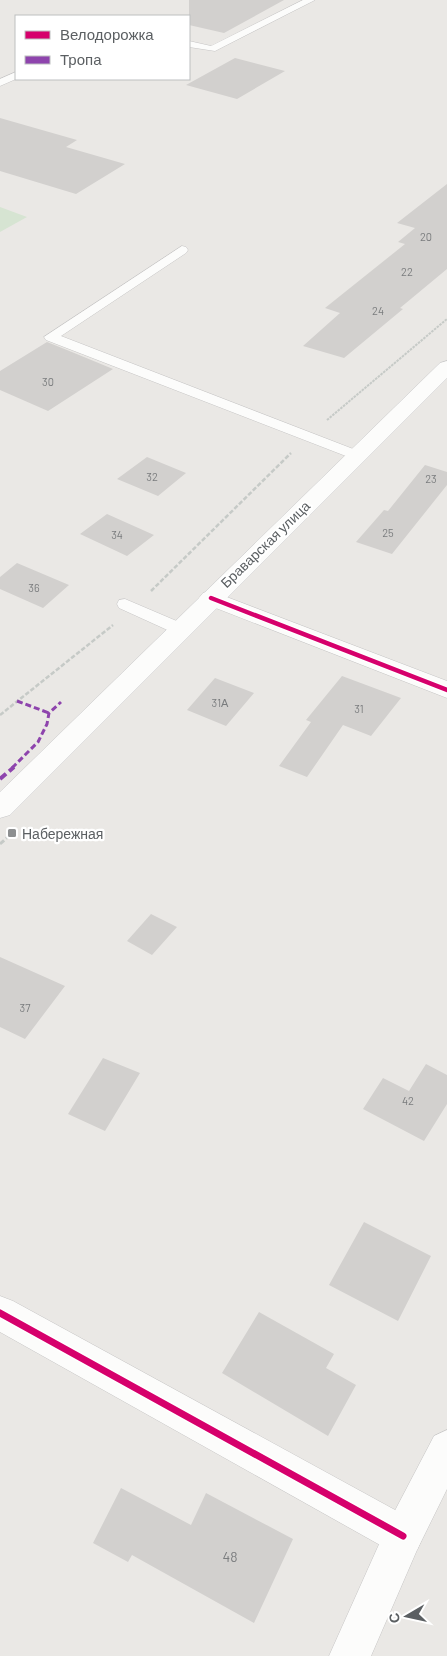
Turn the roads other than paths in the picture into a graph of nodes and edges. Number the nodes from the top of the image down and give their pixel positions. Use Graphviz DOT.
graph roads {
  1 [pos="310,0"];
  2 [pos="190,44"];
  3 [pos="15,76"];
  4 [pos="0,83"];
  5 [pos="182,250"];
  6 [pos="447,367"];
  7 [pos="356,455"];
  8 [pos="211,598"];
  9 [pos="129,606"];
  10 [pos="180,629"];
  11 [pos="447,690"];
  12 [pos="0,808"];
  13 [pos="0,1314"];
  14 [pos="447,1449"];
  15 [pos="403,1536"];
  16 [pos="350,1656"];
  1 -- 2 [label="lane"];
  3 -- 4 [label="lane"];
  5 -- 7 [label="lane"];
  6 -- 7 [label="main road, Браварская улица"];
  7 -- 8 [label="main road, Браварская улица"];
  8 -- 10 [label="main road, Браварская улица"];
  8 -- 11 [label="main road"];
  9 -- 10 [label="lane"];
  10 -- 12 [label="main road, Браварская улица"];
  13 -- 15 [label="main road"];
  14 -- 15 [label="main road"];
  15 -- 16 [label="main road"];
}
